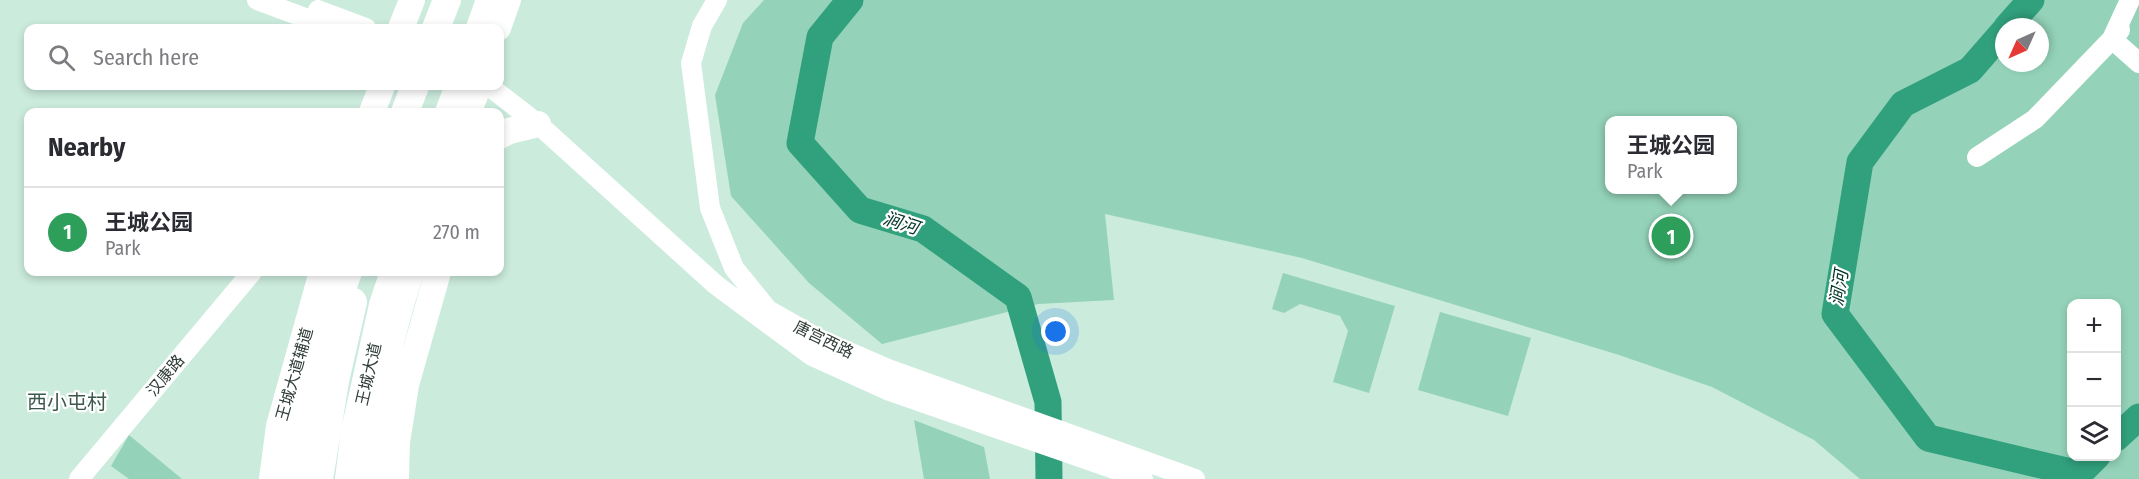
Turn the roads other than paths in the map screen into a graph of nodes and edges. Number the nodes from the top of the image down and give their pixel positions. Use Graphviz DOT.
graph roads {
  1 [pos="257,0"];
  2 [pos="292,0"];
  3 [pos="412,0"];
  4 [pos="436,0"];
  5 [pos="445,0"];
  6 [pos="490,0"];
  7 [pos="508,0"];
  8 [pos="717,0"];
  9 [pos="2130,0"];
  10 [pos="2139,8"];
  11 [pos="321,24"];
  12 [pos="355,24"];
  13 [pos="403,24"];
  14 [pos="427,24"];
  15 [pos="436,24"];
  16 [pos="481,24"];
  17 [pos="499,24"];
  18 [pos="2112,39"];
  19 [pos="2139,63"];
  20 [pos="380,90"];
  21 [pos="406,90"];
  22 [pos="415,90"];
  23 [pos="457,90"];
  24 [pos="477,90"];
  25 [pos="494,90"];
  26 [pos="373,108"];
  27 [pos="399,108"];
  28 [pos="408,108"];
  29 [pos="451,108"];
  30 [pos="470,108"];
  31 [pos="538,124"];
  32 [pos="504,134"];
  33 [pos="1977,157"];
  34 [pos="249,276"];
  35 [pos="321,276"];
  36 [pos="348,276"];
  37 [pos="348,276"];
  38 [pos="361,276"];
  39 [pos="393,276"];
  40 [pos="410,276"];
  41 [pos="437,276"];
  42 [pos="400,305"];
  43 [pos="406,385"];
  44 [pos="375,420"];
  45 [pos="79,479"];
  46 [pos="272,479"];
  47 [pos="291,479"];
  48 [pos="304,479"];
  49 [pos="319,479"];
  50 [pos="349,479"];
  51 [pos="369,479"];
  52 [pos="375,479"];
  53 [pos="396,479"];
  54 [pos="1143,479"];
  55 [pos="1195,479"];
  1 -- 11 [label="street"];
  2 -- 12 [label="street"];
  3 -- 13 [label="main road"];
  4 -- 14 [label="main road"];
  5 -- 15 [label="highway"];
  6 -- 16 [label="highway"];
  7 -- 17 [label="main road"];
  8 -- 55 [label="street, 唐宫西路"];
  9 -- 18 [label="street"];
  10 -- 18 [label="street"];
  18 -- 19 [label="street"];
  18 -- 33 [label="street"];
  20 -- 26 [label="main road"];
  21 -- 27 [label="main road"];
  22 -- 28 [label="highway"];
  23 -- 29 [label="highway"];
  24 -- 30 [label="main road"];
  25 -- 31 [label="street, 唐宫西路"];
  31 -- 32 [label="main road"];
  31 -- 54 [label="street, 唐宫西路"];
  34 -- 45 [label="street, 汉康路"];
  35 -- 46 [label="main road, 王城大道辅道"];
  36 -- 47 [label="highway"];
  37 -- 48 [label="main road"];
  38 -- 49 [label="highway, 王城大道"];
  39 -- 50 [label="highway, 王城大道"];
  40 -- 42 [label="main road"];
  41 -- 43 [label="main road"];
  42 -- 43 [label="main road"];
  42 -- 44 [label="main road"];
  43 -- 53 [label="main road"];
  44 -- 51 [label="main road"];
  44 -- 52 [label="highway"];
}
